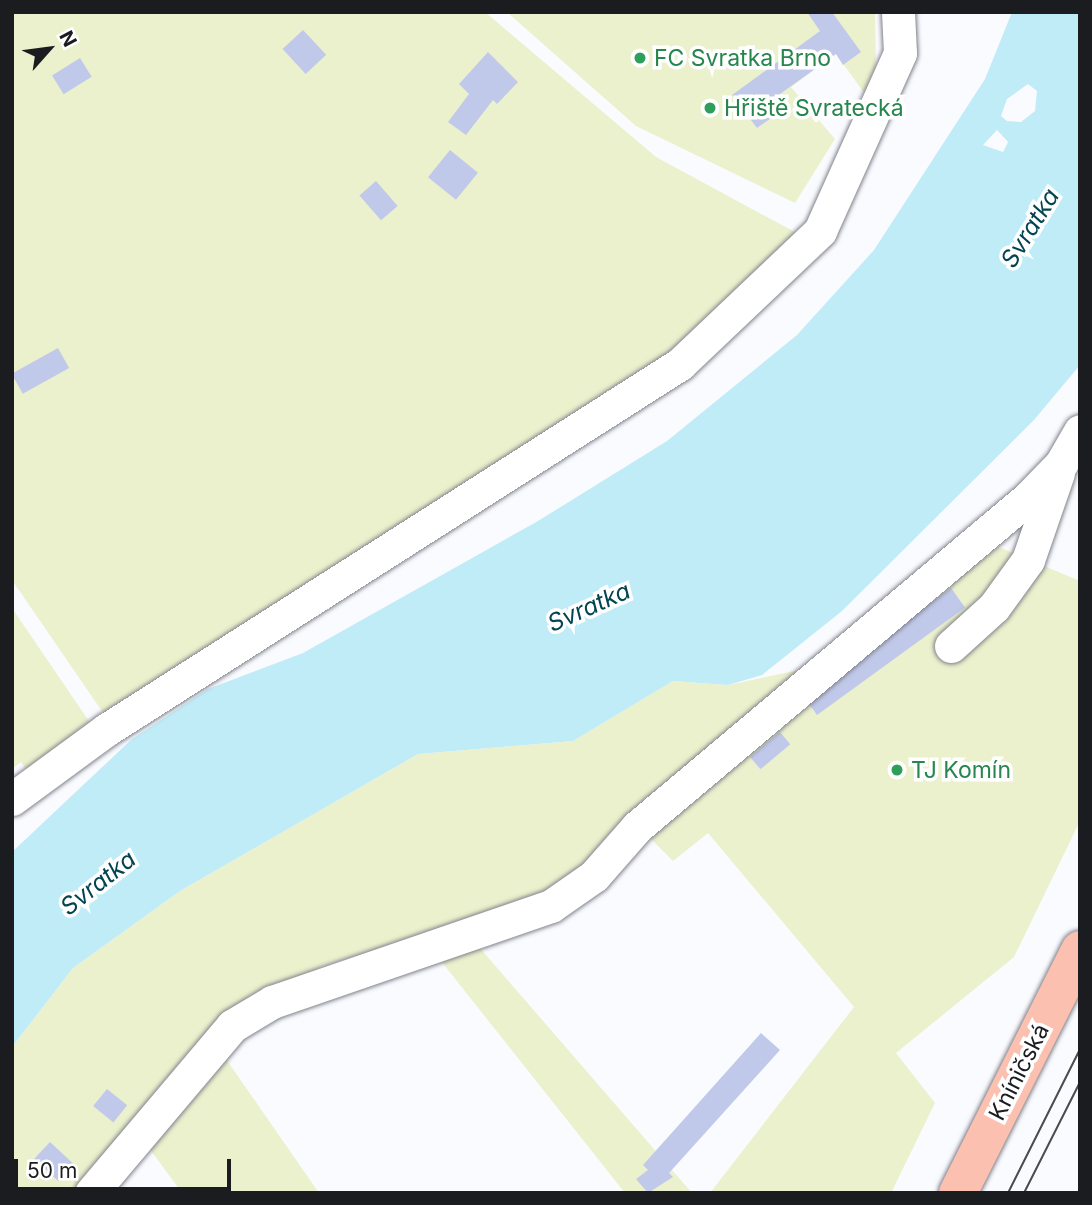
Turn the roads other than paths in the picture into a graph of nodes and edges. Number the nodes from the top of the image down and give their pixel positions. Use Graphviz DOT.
graph roads {
  1 [pos="898,12"];
  2 [pos="1080,431"];
  3 [pos="1061,464"];
  4 [pos="951,646"];
  5 [pos="12,799"];
  6 [pos="1080,950"];
  7 [pos="91,1193"];
  8 [pos="958,1193"];
  1 -- 5 [label="lane"];
  2 -- 3 [label="lane"];
  3 -- 4 [label="lane"];
  3 -- 7 [label="lane"];
  6 -- 8 [label="main road, Kníničská"];
}
